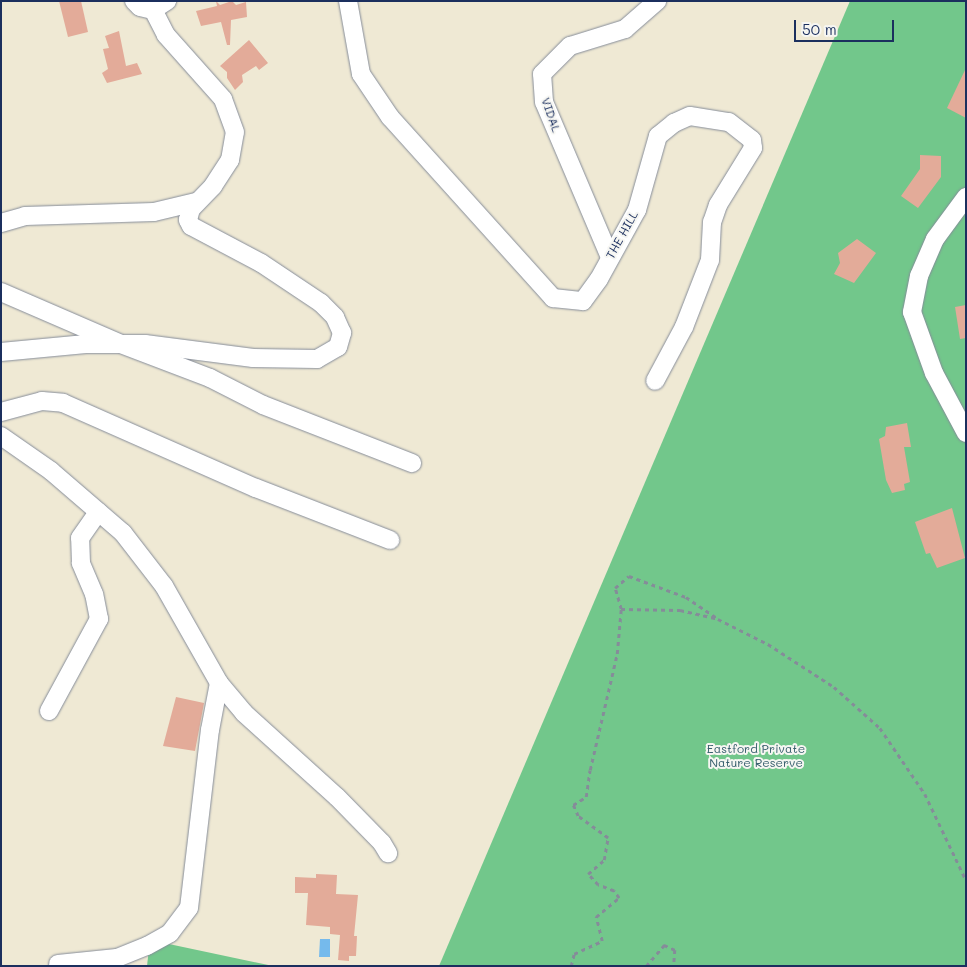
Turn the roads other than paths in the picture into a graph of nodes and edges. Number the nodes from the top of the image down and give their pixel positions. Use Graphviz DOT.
graph roads {
  1 [pos="134,1"];
  2 [pos="348,1"];
  3 [pos="657,1"];
  4 [pos="160,6"];
  5 [pos="966,197"];
  6 [pos="196,202"];
  7 [pos="1,223"];
  8 [pos="610,256"];
  9 [pos="1,292"];
  10 [pos="121,344"];
  11 [pos="1,352"];
  12 [pos="655,381"];
  13 [pos="1,412"];
  14 [pos="966,433"];
  15 [pos="1,436"];
  16 [pos="412,463"];
  17 [pos="98,512"];
  18 [pos="390,540"];
  19 [pos="219,683"];
  20 [pos="49,711"];
  21 [pos="388,853"];
  22 [pos="58,964"];
  1 -- 4 [label="street"];
  2 -- 8 [label="street, THE HILL"];
  3 -- 8 [label="street, VIDAL"];
  4 -- 6 [label="street"];
  5 -- 14 [label="street"];
  6 -- 7 [label="street"];
  6 -- 10 [label="street"];
  8 -- 12 [label="street, THE HILL"];
  9 -- 10 [label="street"];
  10 -- 11 [label="street"];
  10 -- 16 [label="street"];
  13 -- 18 [label="street"];
  15 -- 17 [label="street"];
  17 -- 19 [label="street"];
  17 -- 20 [label="street"];
  19 -- 21 [label="street"];
  19 -- 22 [label="street"];
}
